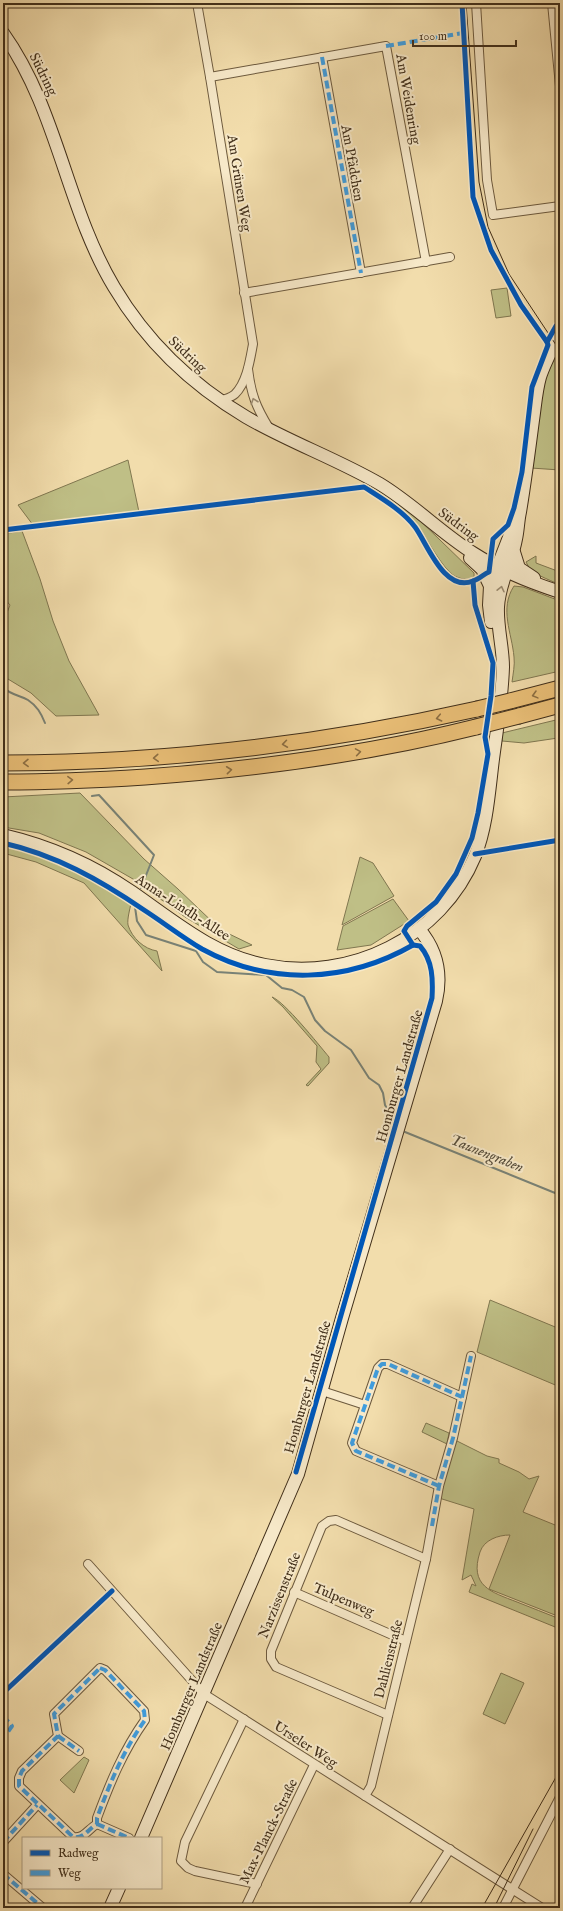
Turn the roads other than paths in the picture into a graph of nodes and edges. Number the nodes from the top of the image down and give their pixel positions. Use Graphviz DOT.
graph roads {
  1 [pos="197,3"];
  2 [pos="476,3"];
  3 [pos="552,3"];
  4 [pos="556,14"];
  5 [pos="3,33"];
  6 [pos="322,57"];
  7 [pos="210,77"];
  8 [pos="560,86"];
  9 [pos="560,206"];
  10 [pos="450,257"];
  11 [pos="426,262"];
  12 [pos="361,272"];
  13 [pos="244,293"];
  14 [pos="560,332"];
  15 [pos="248,368"];
  16 [pos="221,401"];
  17 [pos="270,430"];
  18 [pos="519,516"];
  19 [pos="432,523"];
  20 [pos="514,552"];
  21 [pos="501,569"];
  22 [pos="490,586"];
  23 [pos="560,592"];
  24 [pos="503,656"];
  25 [pos="560,688"];
  26 [pos="560,705"];
  27 [pos="3,763"];
  28 [pos="3,782"];
  29 [pos="3,836"];
  30 [pos="420,929"];
  31 [pos="471,1356"];
  32 [pos="322,1391"];
  33 [pos="462,1397"];
  34 [pos="365,1405"];
  35 [pos="439,1486"];
  36 [pos="426,1559"];
  37 [pos="88,1564"];
  38 [pos="294,1592"];
  39 [pos="406,1641"];
  40 [pos="204,1694"];
  41 [pos="388,1715"];
  42 [pos="244,1719"];
  43 [pos="58,1736"];
  44 [pos="79,1751"];
  45 [pos="314,1765"];
  46 [pos="365,1796"];
  47 [pos="560,1797"];
  48 [pos="37,1805"];
  49 [pos="97,1824"];
  50 [pos="72,1837"];
  51 [pos="80,1837"];
  52 [pos="128,1837"];
  53 [pos="141,1837"];
  54 [pos="3,1842"];
  55 [pos="450,1849"];
  56 [pos="3,1874"];
  57 [pos="256,1884"];
  58 [pos="119,1889"];
  59 [pos="512,1889"];
  60 [pos="43,1908"];
  61 [pos="110,1908"];
  62 [pos="245,1908"];
  63 [pos="412,1908"];
  64 [pos="503,1908"];
  65 [pos="542,1908"];
  1 -- 7 [label="street, Am Grünen Weg"];
  2 -- 9 [label="street"];
  3 -- 4 [label="street"];
  4 -- 8 [label="street"];
  5 -- 16 [label="main road, Südring"];
  6 -- 7 [label="street, Am Weidenring"];
  6 -- 11 [label="street, Am Weidenring"];
  6 -- 12 [label="street, Am Pfädchen"];
  7 -- 13 [label="street, Am Grünen Weg"];
  10 -- 11 [label="street"];
  11 -- 12 [label="street"];
  12 -- 13 [label="street"];
  13 -- 15 [label="street, Am Grünen Weg"];
  14 -- 18 [label="main road"];
  15 -- 16 [label="street, Am Grünen Weg"];
  17 -- 15 [label="street, Am Grünen Weg, one-way"];
  16 -- 17 [label="main road, Südring"];
  17 -- 19 [label="main road, Südring"];
  18 -- 20 [label="main road"];
  18 -- 21 [label="main road"];
  19 -- 21 [label="main road, Südring"];
  19 -- 22 [label="main road"];
  20 -- 21 [label="main road"];
  20 -- 23 [label="main road"];
  21 -- 22 [label="main road"];
  21 -- 23 [label="main road, Südring"];
  24 -- 21 [label="main road, one-way"];
  22 -- 24 [label="main road"];
  24 -- 30 [label="main road, Anna-Lindh-Allee"];
  25 -- 27 [label="highway, one-way, bridge"];
  28 -- 26 [label="highway, one-way, bridge"];
  29 -- 30 [label="main road, Anna-Lindh-Allee"];
  30 -- 32 [label="main road, Homburger Landstraße"];
  31 -- 33 [label="street, Dahlienstraße"];
  32 -- 34 [label="street"];
  32 -- 40 [label="main road, Homburger Landstraße"];
  33 -- 34 [label="street"];
  33 -- 35 [label="street, Dahlienstraße"];
  34 -- 35 [label="street"];
  35 -- 36 [label="street, Dahlienstraße"];
  36 -- 38 [label="street, Narzissenstraße"];
  36 -- 39 [label="street, Dahlienstraße"];
  37 -- 40 [label="street, Urseler Weg"];
  38 -- 39 [label="street, Tulpenweg"];
  38 -- 41 [label="street, Narzissenstraße"];
  39 -- 41 [label="street, Dahlienstraße"];
  40 -- 42 [label="street, Urseler Weg"];
  40 -- 53 [label="main road, Homburger Landstraße"];
  41 -- 46 [label="street, Dahlienstraße"];
  42 -- 45 [label="street, Urseler Weg"];
  42 -- 57 [label="street"];
  43 -- 44 [label="street"];
  43 -- 48 [label="street"];
  43 -- 49 [label="street"];
  45 -- 46 [label="street, Urseler Weg"];
  45 -- 57 [label="street, Max-Planck-Straße"];
  46 -- 55 [label="street, Urseler Weg"];
  47 -- 59 [label="street"];
  48 -- 50 [label="street"];
  48 -- 54 [label="street"];
  49 -- 51 [label="street"];
  49 -- 52 [label="street"];
  55 -- 59 [label="street, Urseler Weg"];
  55 -- 63 [label="street"];
  56 -- 60 [label="street"];
  57 -- 62 [label="street, Max-Planck-Straße"];
  58 -- 61 [label="main road"];
  59 -- 64 [label="street"];
  59 -- 65 [label="street, Urseler Weg"];
}
